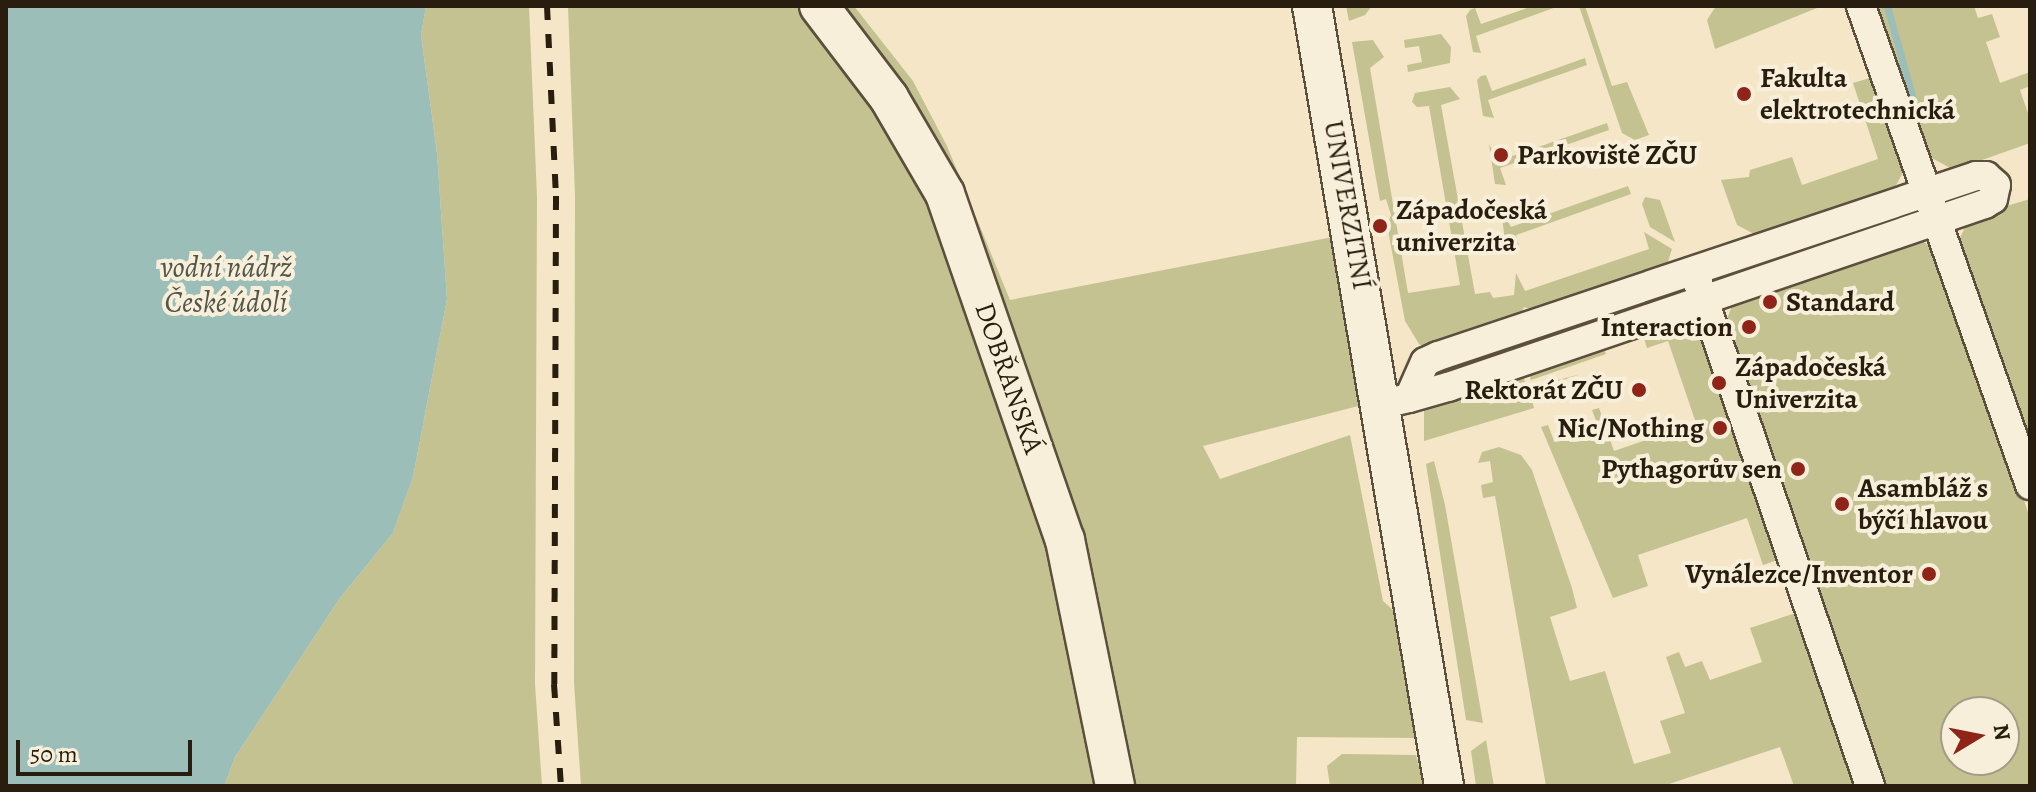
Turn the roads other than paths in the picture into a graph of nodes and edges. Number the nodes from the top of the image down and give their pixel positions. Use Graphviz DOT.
graph roads {
  1 [pos="819,6"];
  2 [pos="1312,6"];
  3 [pos="1861,6"];
  4 [pos="1928,192"];
  5 [pos="1938,220"];
  6 [pos="1693,265"];
  7 [pos="1703,299"];
  8 [pos="1396,401"];
  9 [pos="2030,485"];
  10 [pos="1115,786"];
  11 [pos="1444,786"];
  12 [pos="1870,786"];
  1 -- 10 [label="street, DOBŘANSKÁ"];
  2 -- 8 [label="street, UNIVERZITNÍ"];
  3 -- 4 [label="street"];
  4 -- 5 [label="street"];
  4 -- 5 [label="street"];
  4 -- 6 [label="street"];
  5 -- 7 [label="street"];
  5 -- 9 [label="street"];
  6 -- 7 [label="street"];
  6 -- 8 [label="street"];
  7 -- 8 [label="street"];
  7 -- 12 [label="street"];
  8 -- 11 [label="street, UNIVERZITNÍ"];
}
